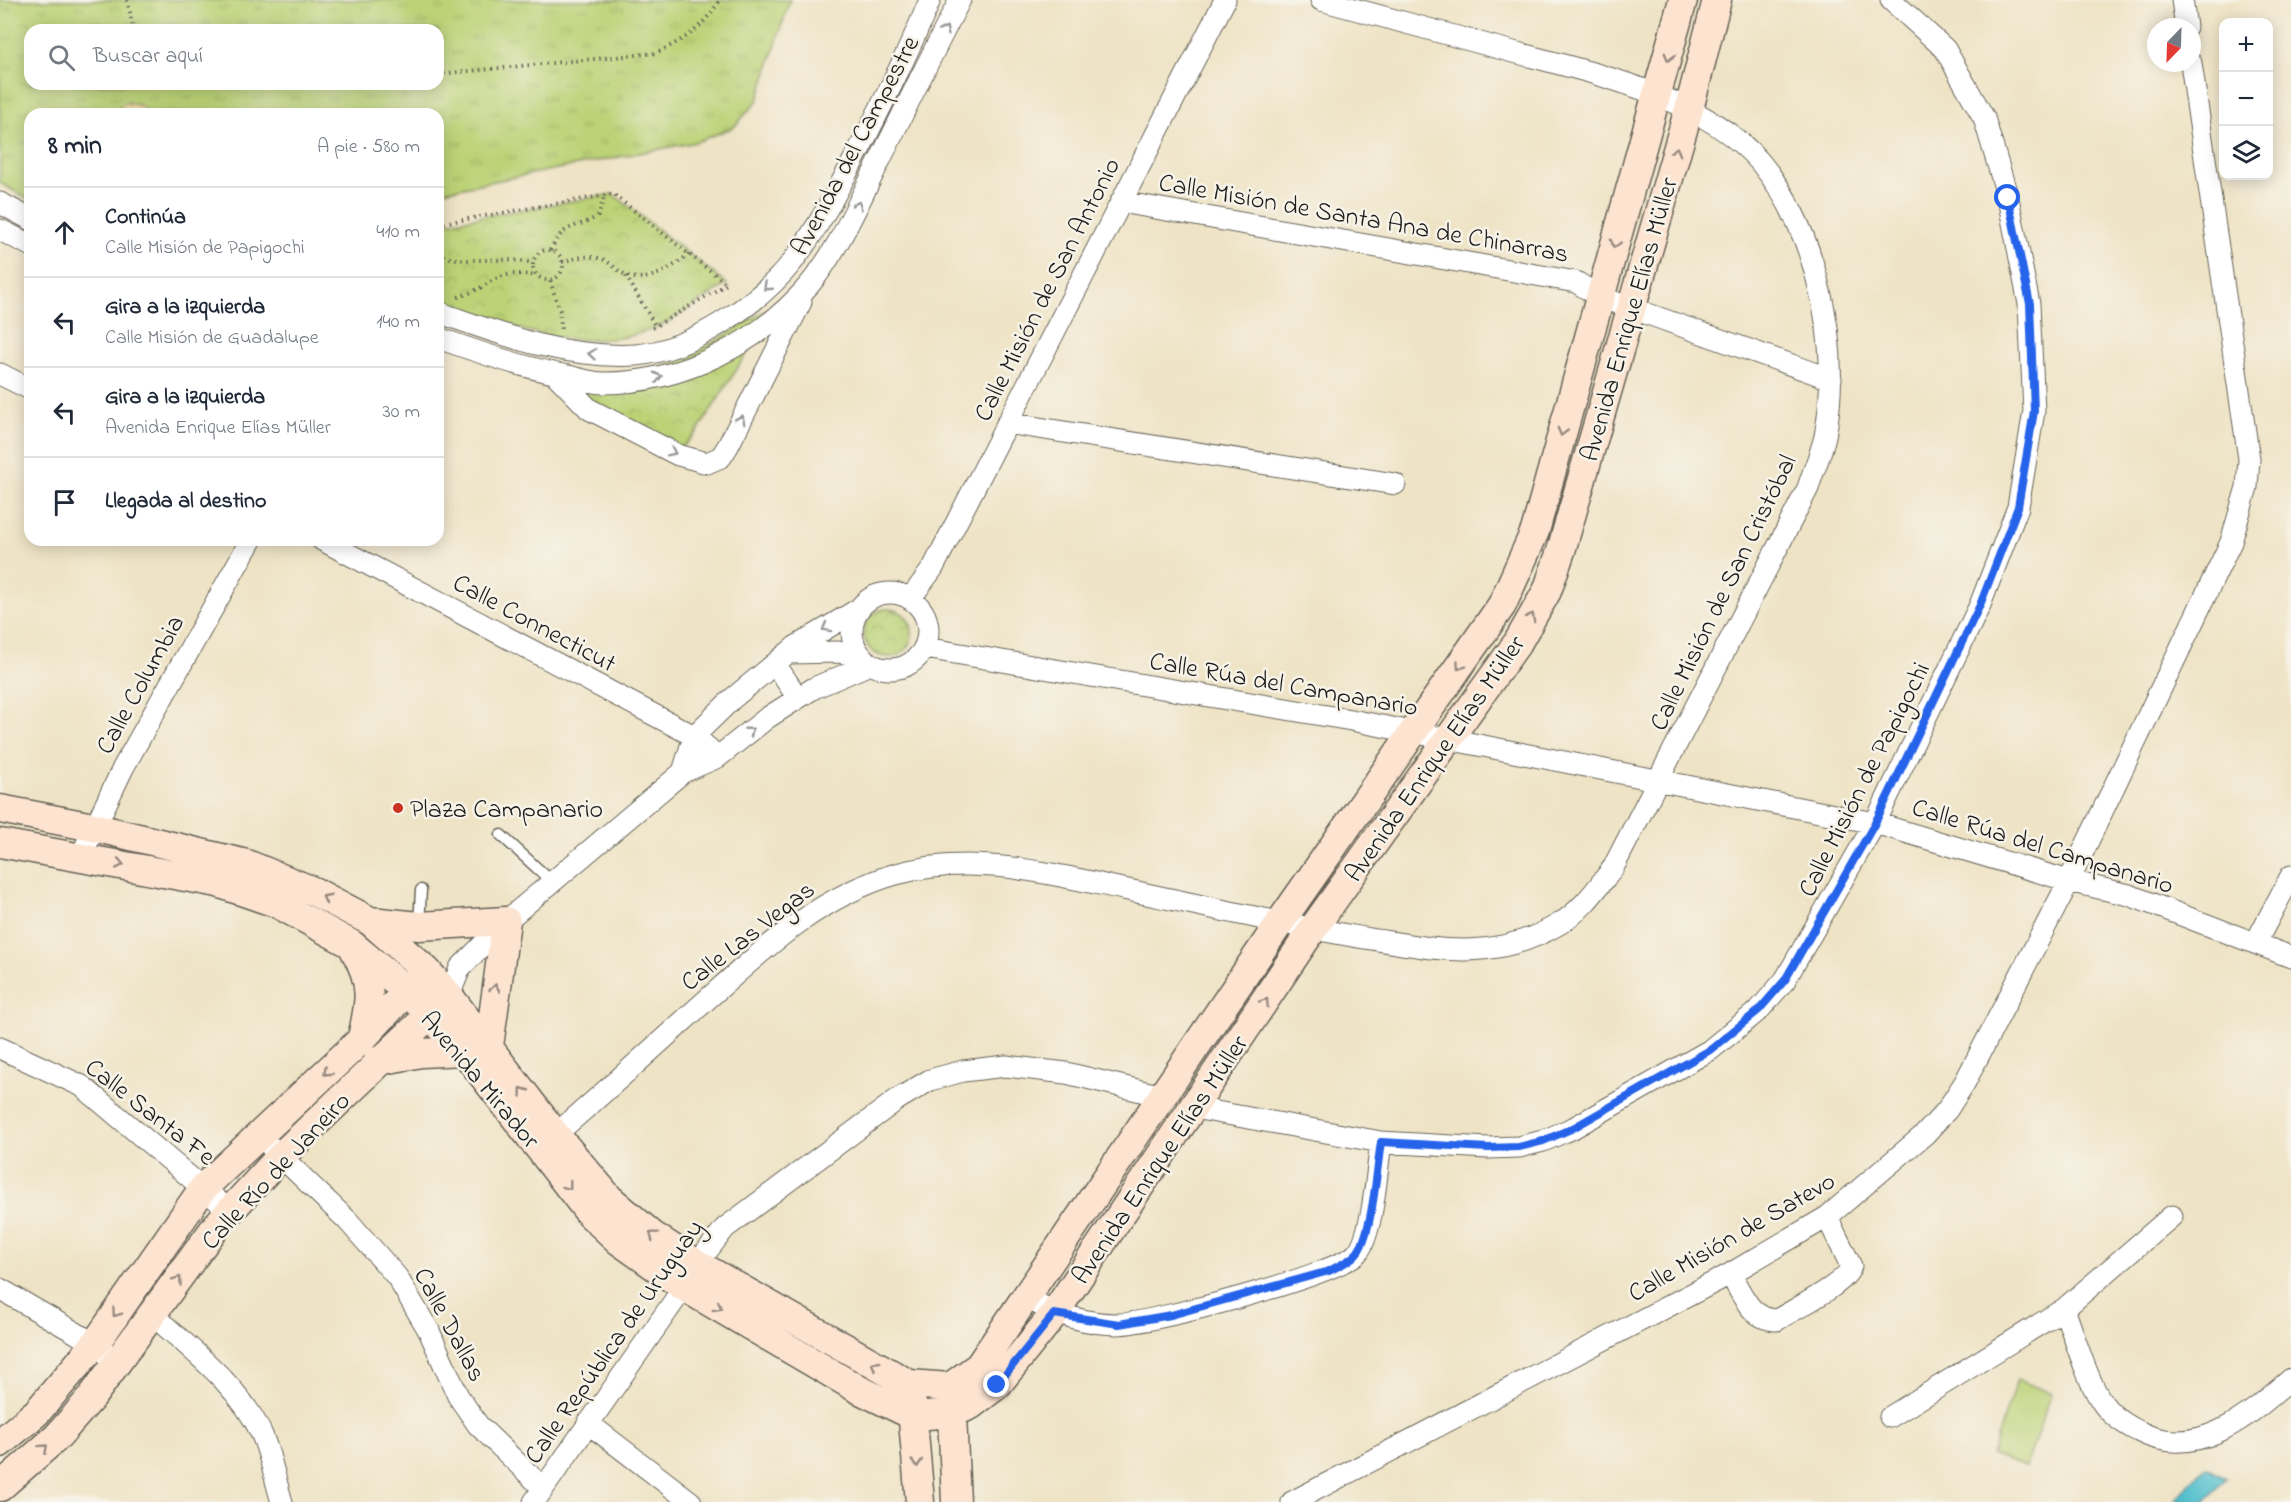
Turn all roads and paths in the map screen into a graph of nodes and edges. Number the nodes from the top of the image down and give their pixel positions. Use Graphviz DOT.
graph roads {
  1 [pos="127,0"];
  2 [pos="720,0"];
  3 [pos="930,0"];
  4 [pos="960,0"];
  5 [pos="1225,0"];
  6 [pos="1321,0"];
  7 [pos="1683,0"];
  8 [pos="1717,0"];
  9 [pos="1891,0"];
  10 [pos="2182,0"];
  11 [pos="2185,18"];
  12 [pos="133,24"];
  13 [pos="2192,72"];
  14 [pos="444,73"];
  15 [pos="1658,96"];
  16 [pos="1689,109"];
  17 [pos="604,195"];
  18 [pos="1121,202"];
  19 [pos="0,203"];
  20 [pos="24,216"];
  21 [pos="444,223"];
  22 [pos="0,230"];
  23 [pos="811,233"];
  24 [pos="24,242"];
  25 [pos="838,245"];
  26 [pos="551,251"];
  27 [pos="689,254"];
  28 [pos="444,255"];
  29 [pos="562,261"];
  30 [pos="532,263"];
  31 [pos="626,275"];
  32 [pos="537,276"];
  33 [pos="549,280"];
  34 [pos="811,283"];
  35 [pos="1600,297"];
  36 [pos="444,305"];
  37 [pos="444,305"];
  38 [pos="1632,306"];
  39 [pos="656,327"];
  40 [pos="640,333"];
  41 [pos="560,338"];
  42 [pos="444,340"];
  43 [pos="516,340"];
  44 [pos="508,362"];
  45 [pos="0,374"];
  46 [pos="555,374"];
  47 [pos="1831,379"];
  48 [pos="24,386"];
  49 [pos="1007,423"];
  50 [pos="1395,484"];
  51 [pos="248,546"];
  52 [pos="333,546"];
  53 [pos="910,599"];
  54 [pos="857,610"];
  55 [pos="925,648"];
  56 [pos="782,658"];
  57 [pos="865,660"];
  58 [pos="798,698"];
  59 [pos="1412,734"];
  60 [pos="694,736"];
  61 [pos="1448,739"];
  62 [pos="718,757"];
  63 [pos="682,772"];
  64 [pos="1659,780"];
  65 [pos="0,809"];
  66 [pos="1875,823"];
  67 [pos="93,827"];
  68 [pos="501,835"];
  69 [pos="0,843"];
  70 [pos="81,856"];
  71 [pos="2291,876"];
  72 [pos="551,881"];
  73 [pos="2069,881"];
  74 [pos="421,890"];
  75 [pos="369,921"];
  76 [pos="506,921"];
  77 [pos="1281,921"];
  78 [pos="419,926"];
  79 [pos="1312,930"];
  80 [pos="2256,942"];
  81 [pos="351,944"];
  82 [pos="2291,957"];
  83 [pos="460,968"];
  84 [pos="427,971"];
  85 [pos="406,990"];
  86 [pos="439,1005"];
  87 [pos="0,1048"];
  88 [pos="477,1049"];
  89 [pos="370,1051"];
  90 [pos="1162,1096"];
  91 [pos="1194,1108"];
  92 [pos="259,1135"];
  93 [pos="547,1141"];
  94 [pos="1381,1142"];
  95 [pos="280,1157"];
  96 [pos="204,1187"];
  97 [pos="230,1211"];
  98 [pos="2172,1216"];
  99 [pos="1827,1217"];
  100 [pos="1730,1274"];
  101 [pos="690,1275"];
  102 [pos="0,1288"];
  103 [pos="1027,1298"];
  104 [pos="2064,1309"];
  105 [pos="1054,1314"];
  106 [pos="153,1315"];
  107 [pos="94,1344"];
  108 [pos="117,1363"];
  109 [pos="2291,1378"];
  110 [pos="909,1384"];
  111 [pos="951,1400"];
  112 [pos="914,1416"];
  113 [pos="1890,1417"];
  114 [pos="588,1423"];
  115 [pos="0,1443"];
  116 [pos="0,1487"];
  117 [pos="538,1495"];
  118 [pos="282,1502"];
  119 [pos="691,1502"];
  120 [pos="920,1502"];
  121 [pos="956,1502"];
  122 [pos="1292,1502"];
  1 -- 12 [label="path"];
  2 -- 14 [label="path"];
  3 -- 23 [label="street, Avenida del Campestre"];
  25 -- 4 [label="street, Avenida del Campestre, one-way"];
  5 -- 18 [label="street, Calle Misión de San Antonio"];
  6 -- 15 [label="street, Calle Misión de San Cristóbal"];
  7 -- 15 [label="main road, Avenida Enrique Elías Müller, one-way"];
  8 -- 16 [label="main road, Avenida Enrique Elías Müller"];
  9 -- 66 [label="street, Calle Misión de Papigochi"];
  10 -- 11 [label="street"];
  13 -- 73 [label="street, Calle Misión de Satevo"];
  15 -- 16 [label="street, Calle Misión de San Cristóbal"];
  15 -- 35 [label="main road, Avenida Enrique Elías Müller, one-way"];
  38 -- 16 [label="main road, Avenida Enrique Elías Müller, one-way"];
  16 -- 47 [label="street, Calle Misión de San Cristóbal"];
  17 -- 21 [label="path"];
  17 -- 26 [label="path"];
  17 -- 27 [label="path"];
  18 -- 35 [label="street, Calle Misión de Santa Ana de Chinarras"];
  18 -- 49 [label="street, Calle Misión de San Antonio"];
  19 -- 20 [label="street"];
  22 -- 24 [label="street"];
  23 -- 25 [label="street"];
  23 -- 43 [label="street, Avenida del Campestre, one-way"];
  25 -- 34 [label="street, Avenida del Campestre"];
  26 -- 29 [label="path"];
  26 -- 30 [label="path"];
  27 -- 31 [label="path"];
  27 -- 39 [label="path"];
  28 -- 30 [label="path"];
  29 -- 31 [label="path"];
  29 -- 33 [label="path"];
  30 -- 32 [label="path"];
  31 -- 39 [label="path"];
  32 -- 33 [label="path"];
  32 -- 37 [label="path"];
  33 -- 41 [label="path"];
  46 -- 34 [label="street, Avenida del Campestre, one-way"];
  46 -- 34 [label="street, Avenida del Campestre, one-way"];
  35 -- 38 [label="street, Calle Misión de Santa Ana de Chinarras"];
  35 -- 59 [label="main road, Avenida Enrique Elías Müller, one-way"];
  36 -- 43 [label="street, Avenida del Campestre"];
  38 -- 47 [label="street, Calle Misión de Santa Ana de Chinarras"];
  61 -- 38 [label="main road, Avenida Enrique Elías Müller, one-way"];
  39 -- 40 [label="path"];
  42 -- 44 [label="street, Avenida del Campestre"];
  43 -- 44 [label="street"];
  44 -- 46 [label="street, Avenida del Campestre"];
  45 -- 48 [label="street"];
  47 -- 64 [label="street, Calle Misión de San Cristóbal"];
  49 -- 50 [label="street"];
  49 -- 53 [label="street, Calle Misión de San Antonio"];
  51 -- 67 [label="street, Calle Columbia"];
  52 -- 60 [label="street, Calle Connecticut"];
  53 -- 54 [label="street"];
  53 -- 55 [label="street"];
  54 -- 56 [label="street, one-way"];
  54 -- 57 [label="street"];
  55 -- 57 [label="street"];
  55 -- 59 [label="street, Calle Rúa del Campanario"];
  56 -- 57 [label="street"];
  56 -- 58 [label="street"];
  56 -- 60 [label="street"];
  57 -- 58 [label="street, Calle Río de Janeiro"];
  62 -- 58 [label="street, Calle Río de Janeiro, one-way"];
  59 -- 61 [label="street, Calle Rúa del Campanario"];
  59 -- 77 [label="main road, Avenida Enrique Elías Müller"];
  60 -- 62 [label="street, Calle Connecticut"];
  60 -- 63 [label="street"];
  61 -- 64 [label="street, Calle Rúa del Campanario"];
  61 -- 79 [label="main road, Avenida Enrique Elías Müller"];
  62 -- 63 [label="street, Calle Río de Janeiro"];
  63 -- 72 [label="street, Calle Río de Janeiro"];
  64 -- 66 [label="street, Calle Rúa del Campanario"];
  64 -- 79 [label="street, Calle Misión de San Cristóbal"];
  65 -- 67 [label="main road, Avenida Mirador"];
  66 -- 73 [label="street, Calle Rúa del Campanario"];
  66 -- 94 [label="street, Calle Misión de Papigochi"];
  67 -- 70 [label="street, Calle Columbia"];
  75 -- 67 [label="main road, Avenida Mirador, one-way"];
  68 -- 72 [label="lane"];
  69 -- 70 [label="main road, Avenida Mirador"];
  70 -- 81 [label="main road, Avenida Mirador, one-way"];
  71 -- 80 [label="street"];
  72 -- 76 [label="street, Calle Río de Janeiro"];
  73 -- 80 [label="street, Calle Rúa del Campanario"];
  73 -- 99 [label="street, Calle Misión de Satevo"];
  74 -- 78 [label="lane"];
  75 -- 78 [label="main road"];
  75 -- 84 [label="main road, Avenida Mirador"];
  76 -- 78 [label="main road"];
  76 -- 83 [label="street, Calle Río de Janeiro"];
  88 -- 76 [label="main road, one-way"];
  77 -- 79 [label="street, Calle Misión de San Cristóbal"];
  77 -- 90 [label="main road, Avenida Enrique Elías Müller"];
  77 -- 93 [label="street, Calle Las Vegas"];
  91 -- 79 [label="main road, Avenida Enrique Elías Müller, one-way"];
  80 -- 82 [label="street, Calle Rúa del Campanario"];
  81 -- 85 [label="main road, Avenida Mirador"];
  81 -- 89 [label="main road"];
  83 -- 84 [label="street"];
  83 -- 86 [label="street, Calle Río de Janeiro"];
  84 -- 85 [label="main road, Calle Río de Janeiro"];
  84 -- 86 [label="main road, Avenida Mirador"];
  85 -- 86 [label="main road, Avenida Mirador"];
  85 -- 89 [label="main road, Calle Río de Janeiro"];
  86 -- 88 [label="main road, Avenida Mirador"];
  86 -- 89 [label="main road, Calle Río de Janeiro"];
  87 -- 96 [label="street, Calle Santa Fe"];
  88 -- 89 [label="main road"];
  88 -- 93 [label="main road, Avenida Mirador"];
  89 -- 92 [label="main road, Calle Río de Janeiro, one-way"];
  89 -- 95 [label="main road, Calle Río de Janeiro"];
  90 -- 101 [label="street, Calle República de Uruguay"];
  90 -- 103 [label="main road, Avenida Enrique Elías Müller"];
  91 -- 94 [label="street, Calle Misión de Papigochi"];
  91 -- 105 [label="main road, Avenida Enrique Elías Müller"];
  92 -- 95 [label="street, Calle Dallas"];
  92 -- 96 [label="main road, Calle Río de Janeiro"];
  93 -- 101 [label="main road, Avenida Mirador"];
  94 -- 105 [label="street"];
  95 -- 97 [label="main road, Calle Río de Janeiro"];
  95 -- 117 [label="street, Calle Dallas"];
  96 -- 97 [label="street, Calle Santa Fe"];
  96 -- 107 [label="main road, Calle Río de Janeiro, one-way"];
  106 -- 97 [label="main road, Calle Río de Janeiro, one-way"];
  98 -- 104 [label="street"];
  99 -- 100 [label="street, Calle Misión de Satevo"];
  99 -- 100 [label="street"];
  100 -- 122 [label="street, Calle Misión de Satevo"];
  110 -- 101 [label="main road, Avenida Mirador, one-way"];
  101 -- 112 [label="main road, Avenida Mirador, one-way"];
  101 -- 114 [label="street, Calle República de Uruguay"];
  102 -- 107 [label="street"];
  103 -- 105 [label="street"];
  103 -- 111 [label="main road, Avenida Enrique Elías Müller"];
  104 -- 109 [label="street"];
  104 -- 113 [label="street"];
  105 -- 111 [label="main road, Avenida Enrique Elías Müller"];
  106 -- 108 [label="main road, Calle Río de Janeiro"];
  106 -- 118 [label="street"];
  107 -- 108 [label="street"];
  107 -- 115 [label="main road, Calle Río de Janeiro"];
  116 -- 108 [label="main road, Calle Río de Janeiro, one-way"];
  110 -- 111 [label="main road, Avenida Mirador"];
  110 -- 112 [label="main road"];
  111 -- 112 [label="main road"];
  111 -- 121 [label="main road"];
  112 -- 120 [label="main road, one-way"];
  114 -- 117 [label="street, Calle República de Uruguay"];
  114 -- 119 [label="street"];
}
